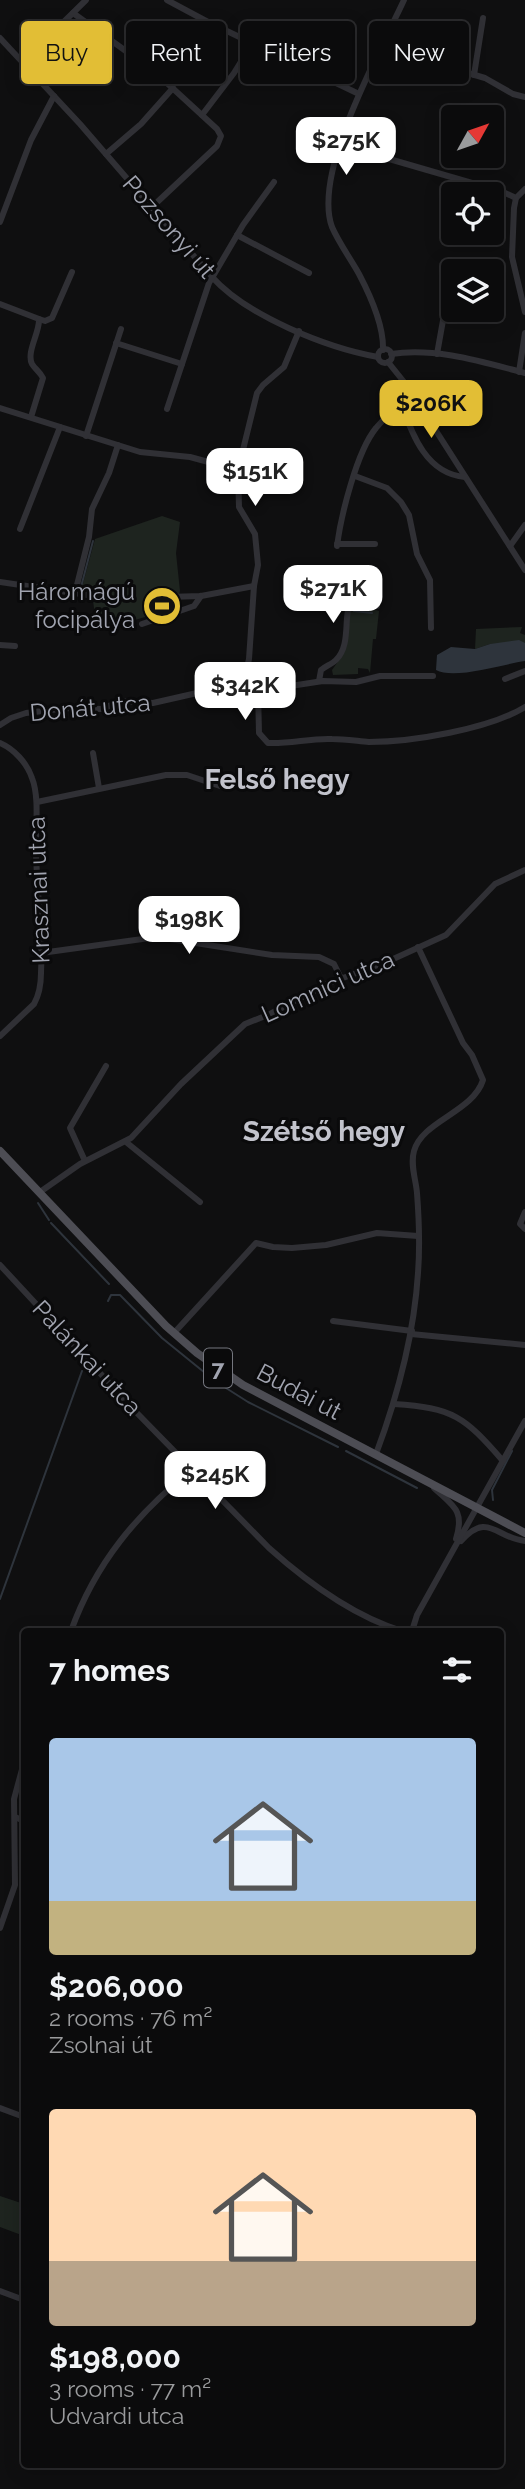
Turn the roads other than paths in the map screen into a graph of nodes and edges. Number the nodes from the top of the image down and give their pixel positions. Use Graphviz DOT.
graph roads {
  1 [pos="86,0"];
  2 [pos="169,0"];
  3 [pos="404,0"];
  4 [pos="73,13"];
  5 [pos="483,18"];
  6 [pos="65,21"];
  7 [pos="394,21"];
  8 [pos="240,36"];
  9 [pos="0,38"];
  10 [pos="21,60"];
  11 [pos="240,63"];
  12 [pos="369,74"];
  13 [pos="469,74"];
  14 [pos="474,75"];
  15 [pos="43,84"];
  16 [pos="339,84"];
  17 [pos="173,88"];
  18 [pos="359,94"];
  19 [pos="54,96"];
  20 [pos="525,97"];
  21 [pos="202,115"];
  22 [pos="341,145"];
  23 [pos="106,154"];
  24 [pos="274,182"];
  25 [pos="525,189"];
  26 [pos="516,198"];
  27 [pos="152,207"];
  28 [pos="0,222"];
  29 [pos="237,235"];
  30 [pos="72,272"];
  31 [pos="309,273"];
  32 [pos="212,277"];
  33 [pos="0,304"];
  34 [pos="525,312"];
  35 [pos="39,319"];
  36 [pos="443,322"];
  37 [pos="121,329"];
  38 [pos="299,331"];
  39 [pos="525,334"];
  40 [pos="116,343"];
  41 [pos="383,349"];
  42 [pos="391,354"];
  43 [pos="437,354"];
  44 [pos="378,357"];
  45 [pos="388,362"];
  46 [pos="182,364"];
  47 [pos="522,373"];
  48 [pos="414,397"];
  49 [pos="401,405"];
  50 [pos="0,408"];
  51 [pos="167,409"];
  52 [pos="31,417"];
  53 [pos="60,427"];
  54 [pos="86,436"];
  55 [pos="118,445"];
  56 [pos="238,470"];
  57 [pos="355,476"];
  58 [pos="465,477"];
  59 [pos="525,525"];
  60 [pos="20,528"];
  61 [pos="375,544"];
  62 [pos="510,546"];
  63 [pos="525,570"];
  64 [pos="0,582"];
  65 [pos="254,586"];
  66 [pos="75,593"];
  67 [pos="93,596"];
  68 [pos="178,596"];
  69 [pos="201,596"];
  70 [pos="167,597"];
  71 [pos="377,606"];
  72 [pos="178,612"];
  73 [pos="142,624"];
  74 [pos="431,628"];
  75 [pos="0,645"];
  76 [pos="15,646"];
  77 [pos="525,671"];
  78 [pos="433,676"];
  79 [pos="505,678"];
  80 [pos="318,681"];
  81 [pos="242,690"];
  82 [pos="258,691"];
  83 [pos="525,707"];
  84 [pos="0,725"];
  85 [pos="0,743"];
  86 [pos="93,752"];
  87 [pos="234,785"];
  88 [pos="99,788"];
  89 [pos="37,802"];
  90 [pos="525,870"];
  91 [pos="418,947"];
  92 [pos="41,953"];
  93 [pos="341,978"];
  94 [pos="0,1036"];
  95 [pos="106,1066"];
  96 [pos="126,1142"];
  97 [pos="0,1151"];
  98 [pos="85,1161"];
  99 [pos="40,1192"];
  100 [pos="200,1202"];
  101 [pos="525,1212"];
  102 [pos="525,1229"];
  103 [pos="418,1236"];
  104 [pos="0,1265"];
  105 [pos="333,1321"];
  106 [pos="412,1332"];
  107 [pos="174,1333"];
  108 [pos="525,1345"];
  109 [pos="394,1404"];
  110 [pos="525,1421"];
  111 [pos="376,1454"];
  112 [pos="503,1461"];
  113 [pos="192,1469"];
  114 [pos="424,1479"];
  115 [pos="477,1508"];
  116 [pos="525,1534"];
  117 [pos="525,1541"];
  118 [pos="453,1550"];
  119 [pos="72,1628"];
  120 [pos="392,1628"];
  121 [pos="413,1628"];
  122 [pos="21,1772"];
  123 [pos="15,1817"];
  124 [pos="21,1820"];
  125 [pos="0,1927"];
  126 [pos="0,2108"];
  127 [pos="21,2116"];
  128 [pos="0,2291"];
  129 [pos="21,2299"];
  1 -- 4 [label="street"];
  2 -- 8 [label="street"];
  3 -- 7 [label="street"];
  4 -- 6 [label="street"];
  4 -- 17 [label="street"];
  5 -- 14 [label="street"];
  9 -- 10 [label="street, Pozsonyi út"];
  11 -- 21 [label="street"];
  12 -- 18 [label="street"];
  13 -- 14 [label="street"];
  14 -- 20 [label="street"];
  15 -- 19 [label="street, Pozsonyi út"];
  16 -- 18 [label="street"];
  17 -- 21 [label="street"];
  17 -- 23 [label="street"];
  18 -- 22 [label="street"];
  19 -- 23 [label="street, Pozsonyi út"];
  19 -- 28 [label="street"];
  21 -- 27 [label="street"];
  22 -- 26 [label="street"];
  22 -- 41 [label="street"];
  23 -- 27 [label="street, Pozsonyi út"];
  24 -- 29 [label="street"];
  25 -- 26 [label="street"];
  26 -- 34 [label="street"];
  27 -- 32 [label="street, Pozsonyi út"];
  29 -- 31 [label="street"];
  29 -- 32 [label="street"];
  30 -- 35 [label="street"];
  32 -- 38 [label="street, Pozsonyi út"];
  32 -- 46 [label="street"];
  33 -- 35 [label="street"];
  35 -- 52 [label="street"];
  36 -- 43 [label="street"];
  37 -- 40 [label="street"];
  38 -- 44 [label="street, Pozsonyi út"];
  38 -- 56 [label="street"];
  39 -- 47 [label="street"];
  40 -- 46 [label="street"];
  40 -- 54 [label="street"];
  41 -- 42 [label="street"];
  41 -- 44 [label="street"];
  42 -- 43 [label="street"];
  42 -- 45 [label="street"];
  43 -- 47 [label="street"];
  44 -- 45 [label="street"];
  45 -- 48 [label="street"];
  46 -- 51 [label="street"];
  48 -- 49 [label="street"];
  48 -- 58 [label="street"];
  49 -- 57 [label="street"];
  49 -- 58 [label="street"];
  50 -- 52 [label="street"];
  52 -- 53 [label="street"];
  53 -- 54 [label="street"];
  53 -- 60 [label="street"];
  54 -- 55 [label="street"];
  55 -- 56 [label="street"];
  55 -- 66 [label="street"];
  56 -- 65 [label="street"];
  57 -- 61 [label="street"];
  57 -- 74 [label="street"];
  58 -- 62 [label="street"];
  59 -- 62 [label="street"];
  62 -- 63 [label="street"];
  64 -- 66 [label="street"];
  65 -- 69 [label="street"];
  65 -- 81 [label="street"];
  66 -- 67 [label="street"];
  68 -- 69 [label="street"];
  68 -- 70 [label="street"];
  68 -- 72 [label="street"];
  69 -- 72 [label="street"];
  71 -- 80 [label="street"];
  72 -- 73 [label="street"];
  75 -- 76 [label="street"];
  77 -- 79 [label="street"];
  78 -- 80 [label="street, Donát utca"];
  80 -- 82 [label="street, Donát utca"];
  81 -- 82 [label="street, Donát utca"];
  81 -- 84 [label="street, Donát utca"];
  82 -- 83 [label="street"];
  85 -- 89 [label="street, Krasznai utca"];
  86 -- 88 [label="street"];
  87 -- 88 [label="street"];
  88 -- 89 [label="street"];
  89 -- 92 [label="street, Krasznai utca"];
  90 -- 91 [label="street, Lomnici utca"];
  91 -- 93 [label="street, Lomnici utca"];
  91 -- 103 [label="street"];
  92 -- 93 [label="street"];
  92 -- 94 [label="street, Krasznai utca"];
  93 -- 96 [label="street, Lomnici utca"];
  95 -- 98 [label="street"];
  96 -- 98 [label="street, Lomnici utca"];
  96 -- 100 [label="street"];
  97 -- 99 [label="main road, Budai út / 7"];
  98 -- 99 [label="street, Lomnici utca"];
  99 -- 107 [label="main road, Budai út / 7"];
  101 -- 102 [label="street"];
  103 -- 106 [label="street"];
  103 -- 107 [label="street"];
  104 -- 113 [label="street, Palánkai utca"];
  105 -- 106 [label="street"];
  106 -- 108 [label="street"];
  106 -- 109 [label="street"];
  107 -- 111 [label="main road, Budai út / 7"];
  109 -- 111 [label="street"];
  109 -- 112 [label="street"];
  110 -- 112 [label="street"];
  111 -- 114 [label="main road, Budai út / 7"];
  112 -- 115 [label="street"];
  113 -- 119 [label="street"];
  113 -- 120 [label="street, Palánkai utca"];
  114 -- 115 [label="main road, Budai út / 7"];
  114 -- 118 [label="street"];
  115 -- 116 [label="main road, Budai út / 7"];
  115 -- 118 [label="street"];
  117 -- 118 [label="street"];
  118 -- 121 [label="street"];
  122 -- 123 [label="street"];
  123 -- 124 [label="street"];
  123 -- 125 [label="street"];
  126 -- 127 [label="street"];
  128 -- 129 [label="street"];
}
